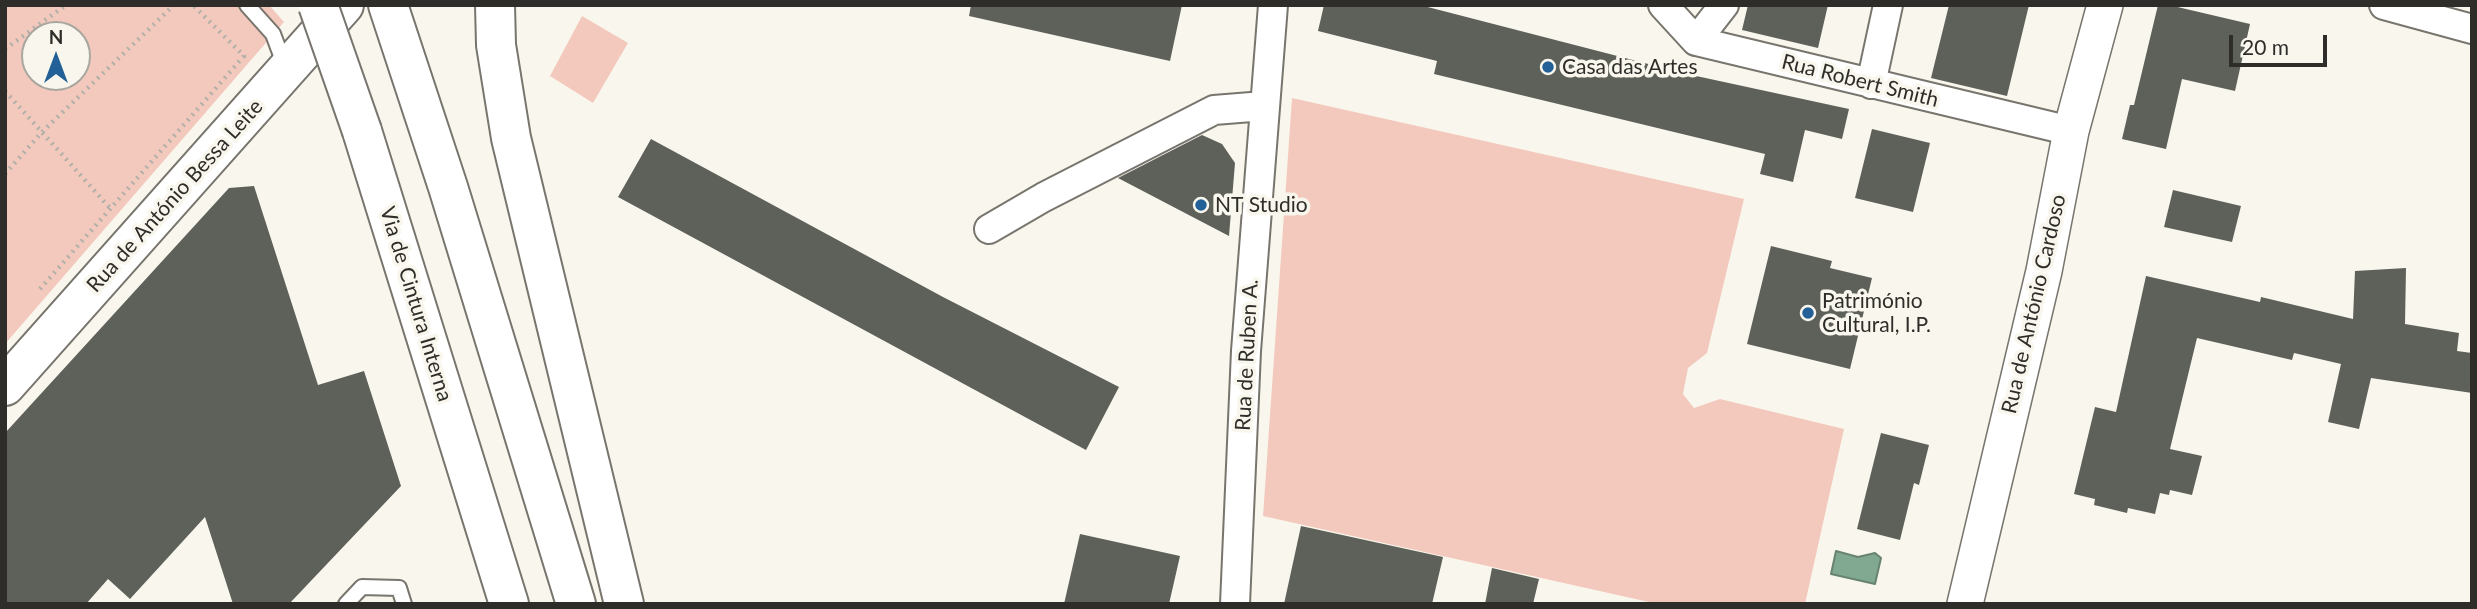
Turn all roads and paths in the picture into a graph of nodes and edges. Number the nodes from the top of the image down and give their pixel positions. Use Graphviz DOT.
graph roads {
  1 [pos="66,5"];
  2 [pos="174,5"];
  3 [pos="193,5"];
  4 [pos="247,5"];
  5 [pos="318,5"];
  6 [pos="344,5"];
  7 [pos="495,5"];
  8 [pos="1273,5"];
  9 [pos="1663,5"];
  10 [pos="1724,5"];
  11 [pos="1888,5"];
  12 [pos="2105,5"];
  13 [pos="2384,5"];
  14 [pos="392,17"];
  15 [pos="2472,29"];
  16 [pos="1696,41"];
  17 [pos="5,49"];
  18 [pos="286,71"];
  19 [pos="1871,84"];
  20 [pos="5,92"];
  21 [pos="1264,106"];
  22 [pos="2071,131"];
  23 [pos="42,132"];
  24 [pos="5,174"];
  25 [pos="110,208"];
  26 [pos="989,229"];
  27 [pos="137,237"];
  28 [pos="31,298"];
  29 [pos="5,386"];
  30 [pos="346,604"];
  31 [pos="404,604"];
  32 [pos="509,604"];
  33 [pos="576,604"];
  34 [pos="624,604"];
  35 [pos="1235,604"];
  36 [pos="1965,604"];
  1 -- 17 [label="path"];
  2 -- 23 [label="path"];
  3 -- 25 [label="path"];
  4 -- 18 [label="lane"];
  5 -- 32 [label="main road, Via de Cintura Interna, bridge"];
  6 -- 18 [label="main road, Rua de António Bessa Leite"];
  7 -- 34 [label="main road"];
  8 -- 21 [label="street, Rua de Ruben A."];
  9 -- 16 [label="street"];
  10 -- 16 [label="street"];
  11 -- 19 [label="street"];
  12 -- 22 [label="street, Rua de António Cardoso"];
  13 -- 15 [label="street"];
  14 -- 33 [label="main road"];
  16 -- 19 [label="street, Rua Robert Smith"];
  18 -- 27 [label="main road, Rua de António Bessa Leite"];
  19 -- 22 [label="street, Rua Robert Smith"];
  20 -- 23 [label="path"];
  21 -- 26 [label="street"];
  21 -- 35 [label="street, Rua de Ruben A."];
  22 -- 36 [label="street, Rua de António Cardoso"];
  23 -- 24 [label="path"];
  23 -- 25 [label="path"];
  25 -- 27 [label="path"];
  25 -- 28 [label="path"];
  27 -- 29 [label="main road, Rua de António Bessa Leite"];
  30 -- 31 [label="lane"];
}
